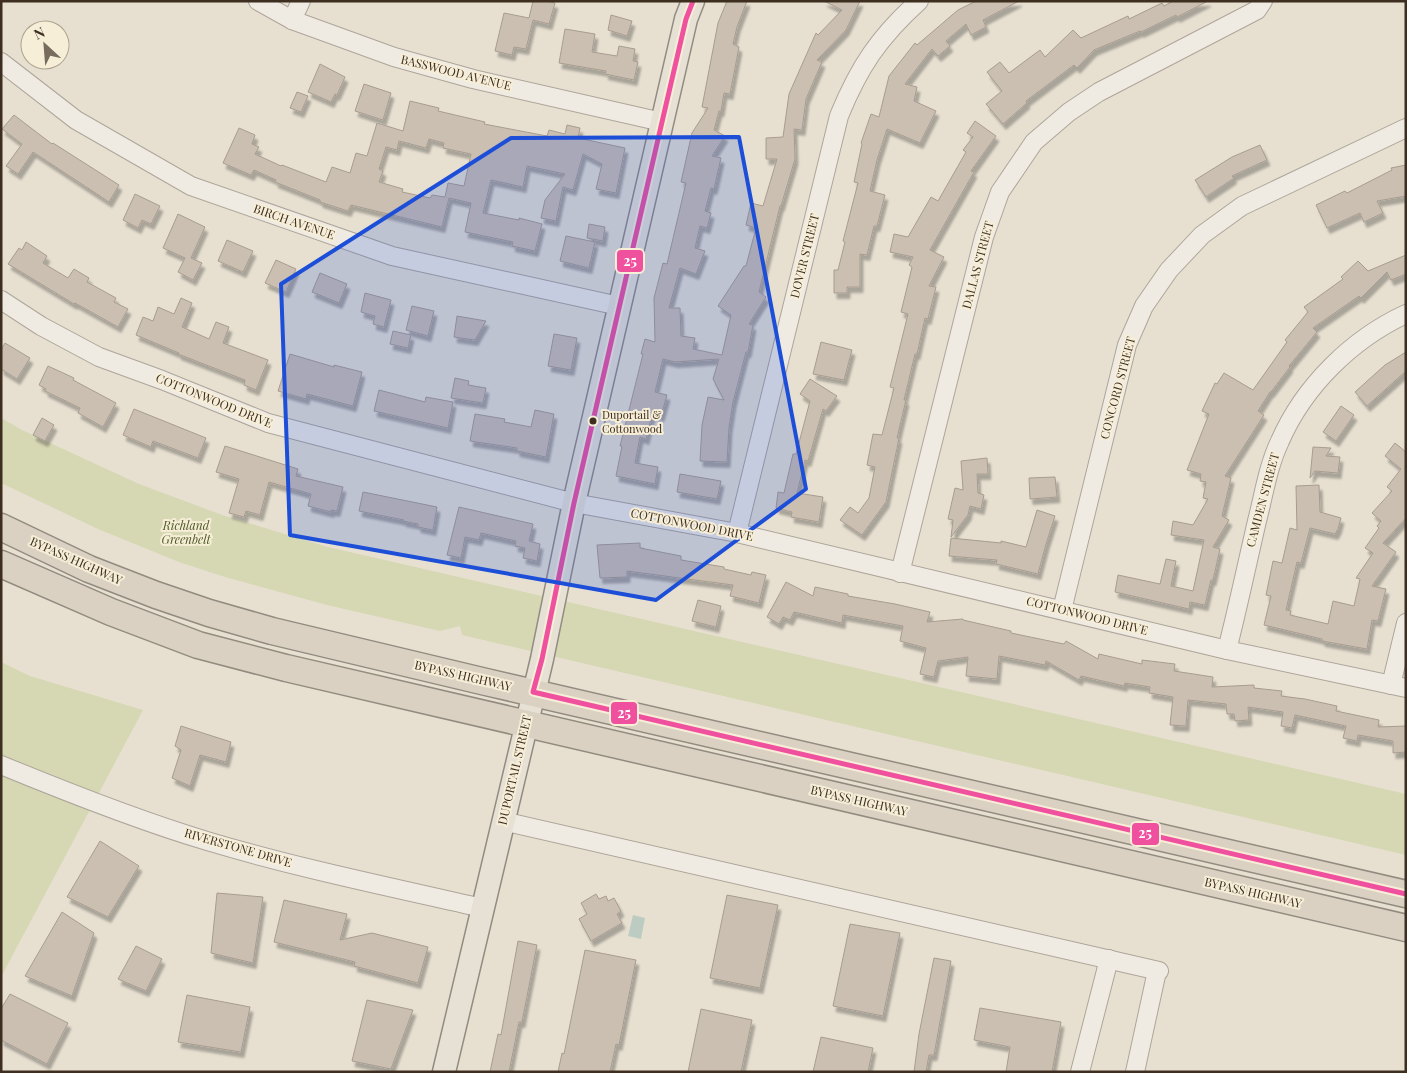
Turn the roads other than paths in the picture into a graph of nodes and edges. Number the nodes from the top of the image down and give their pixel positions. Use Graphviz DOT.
graph roads {
  1 [pos="258,1"];
  2 [pos="301,1"];
  3 [pos="694,1"];
  4 [pos="919,1"];
  5 [pos="1263,1"];
  6 [pos="292,20"];
  7 [pos="1,62"];
  8 [pos="662,122"];
  9 [pos="1406,128"];
  10 [pos="1,300"];
  11 [pos="619,306"];
  12 [pos="1406,314"];
  13 [pos="574,503"];
  14 [pos="1,527"];
  15 [pos="736,533"];
  16 [pos="1,564"];
  17 [pos="900,573"];
  18 [pos="1062,610"];
  19 [pos="1406,623"];
  20 [pos="1227,650"];
  21 [pos="1398,686"];
  22 [pos="533,692"];
  23 [pos="525,724"];
  24 [pos="1,765"];
  25 [pos="503,821"];
  26 [pos="1406,894"];
  27 [pos="482,908"];
  28 [pos="1406,928"];
  29 [pos="1109,960"];
  30 [pos="444,1072"];
  31 [pos="1080,1072"];
  32 [pos="1135,1072"];
  1 -- 6 [label="street, BASSWOOD AVENUE"];
  2 -- 6 [label="street"];
  3 -- 8 [label="main road, DUPORTAIL STREET"];
  4 -- 15 [label="street, DOVER STREET"];
  5 -- 17 [label="street, DALLAS STREET"];
  6 -- 8 [label="street, BASSWOOD AVENUE"];
  7 -- 11 [label="street, BIRCH AVENUE"];
  8 -- 11 [label="main road, DUPORTAIL STREET"];
  9 -- 18 [label="street, CONCORD STREET"];
  10 -- 13 [label="street, COTTONWOOD DRIVE"];
  11 -- 13 [label="main road, DUPORTAIL STREET"];
  12 -- 20 [label="street, CAMDEN STREET"];
  13 -- 15 [label="street, COTTONWOOD DRIVE"];
  13 -- 22 [label="main road, DUPORTAIL STREET"];
  14 -- 22 [label="highway, BYPASS HIGHWAY"];
  15 -- 17 [label="street, COTTONWOOD DRIVE"];
  16 -- 23 [label="highway, BYPASS HIGHWAY"];
  17 -- 18 [label="street, COTTONWOOD DRIVE"];
  18 -- 20 [label="street, COTTONWOOD DRIVE"];
  19 -- 21 [label="street"];
  20 -- 21 [label="street, COTTONWOOD DRIVE"];
  22 -- 23 [label="main road, DUPORTAIL STREET"];
  22 -- 26 [label="highway, BYPASS HIGHWAY"];
  23 -- 25 [label="main road, DUPORTAIL STREET"];
  23 -- 28 [label="highway, BYPASS HIGHWAY"];
  24 -- 27 [label="street, RIVERSTONE DRIVE"];
  25 -- 27 [label="main road, DUPORTAIL STREET"];
  25 -- 29 [label="street"];
  27 -- 30 [label="main road, DUPORTAIL STREET"];
  29 -- 31 [label="street"];
  29 -- 32 [label="street"];
}
